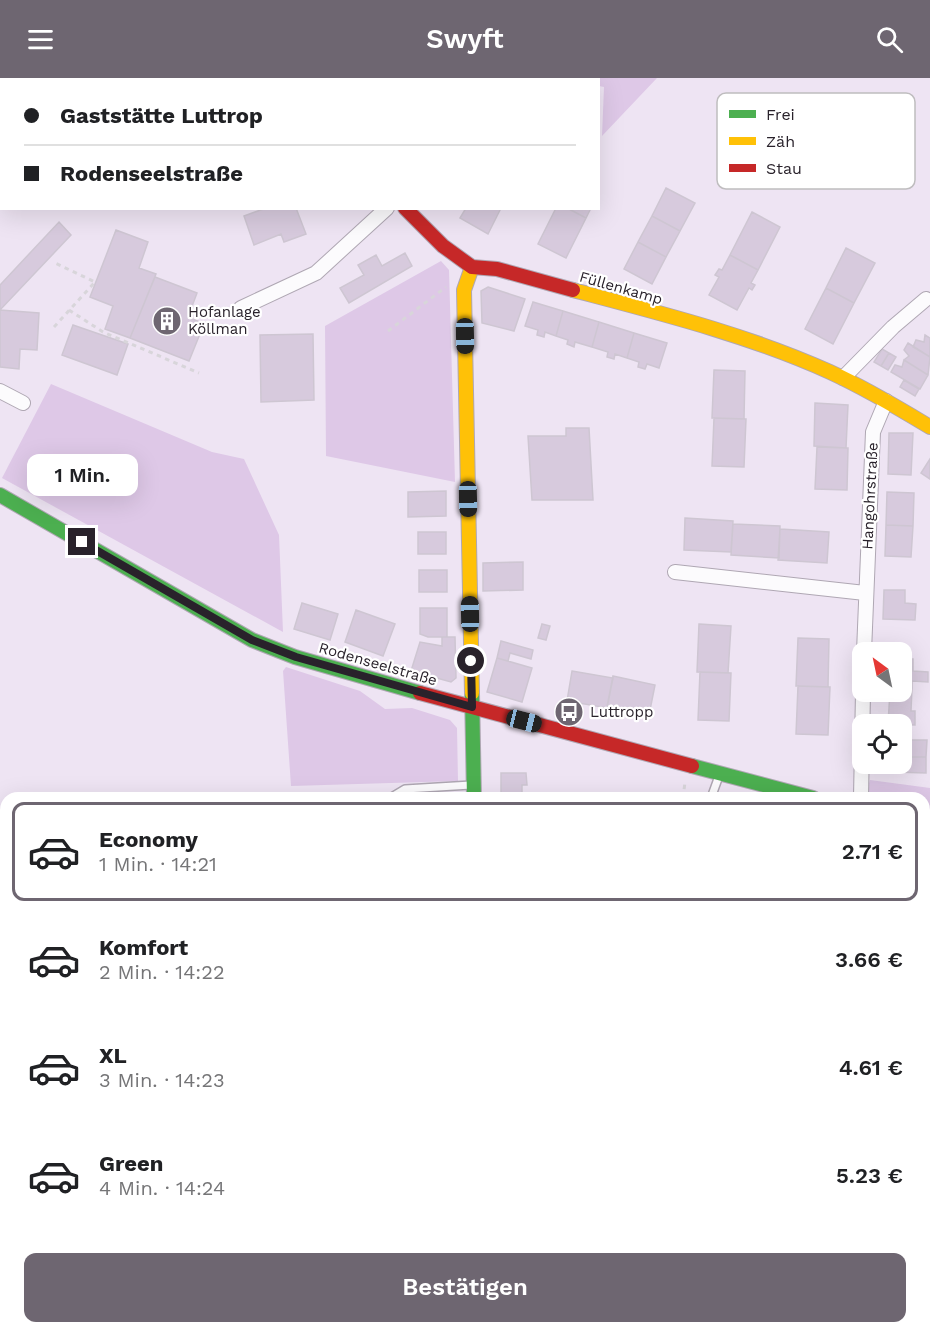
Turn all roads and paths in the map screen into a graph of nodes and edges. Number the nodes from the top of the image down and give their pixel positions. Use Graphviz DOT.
graph roads {
  1 [pos="385,210"];
  2 [pos="412,211"];
  3 [pos="55,263"];
  4 [pos="472,267"];
  5 [pos="926,299"];
  6 [pos="241,308"];
  7 [pos="69,310"];
  8 [pos="54,327"];
  9 [pos="388,331"];
  10 [pos="200,373"];
  11 [pos="843,378"];
  12 [pos="0,391"];
  13 [pos="886,401"];
  14 [pos="23,402"];
  15 [pos="929,423"];
  16 [pos="0,495"];
  17 [pos="675,572"];
  18 [pos="865,593"];
  19 [pos="864,642"];
  20 [pos="863,702"];
  21 [pos="472,707"];
  22 [pos="720,774"];
  23 [pos="474,791"];
  24 [pos="400,792"];
  25 [pos="713,792"];
  26 [pos="790,792"];
  27 [pos="861,792"];
  1 -- 6 [label="street"];
  2 -- 4 [label="street, Füllenkamp"];
  3 -- 7 [label="path"];
  4 -- 9 [label="path"];
  4 -- 11 [label="street, Füllenkamp"];
  4 -- 21 [label="street"];
  5 -- 11 [label="street"];
  7 -- 8 [label="path"];
  7 -- 10 [label="path"];
  11 -- 13 [label="street, Füllenkamp"];
  12 -- 14 [label="street"];
  13 -- 15 [label="street, Füllenkamp"];
  13 -- 18 [label="street, Hangohrstraße"];
  16 -- 21 [label="street, Rodenseelstraße"];
  17 -- 18 [label="street"];
  18 -- 19 [label="street, Hangohrstraße"];
  20 -- 27 [label="street"];
  21 -- 22 [label="street, Rodenseelstraße"];
  21 -- 23 [label="street"];
  22 -- 25 [label="lane"];
  22 -- 26 [label="street, Rodenseelstraße"];
  23 -- 24 [label="lane"];
}
